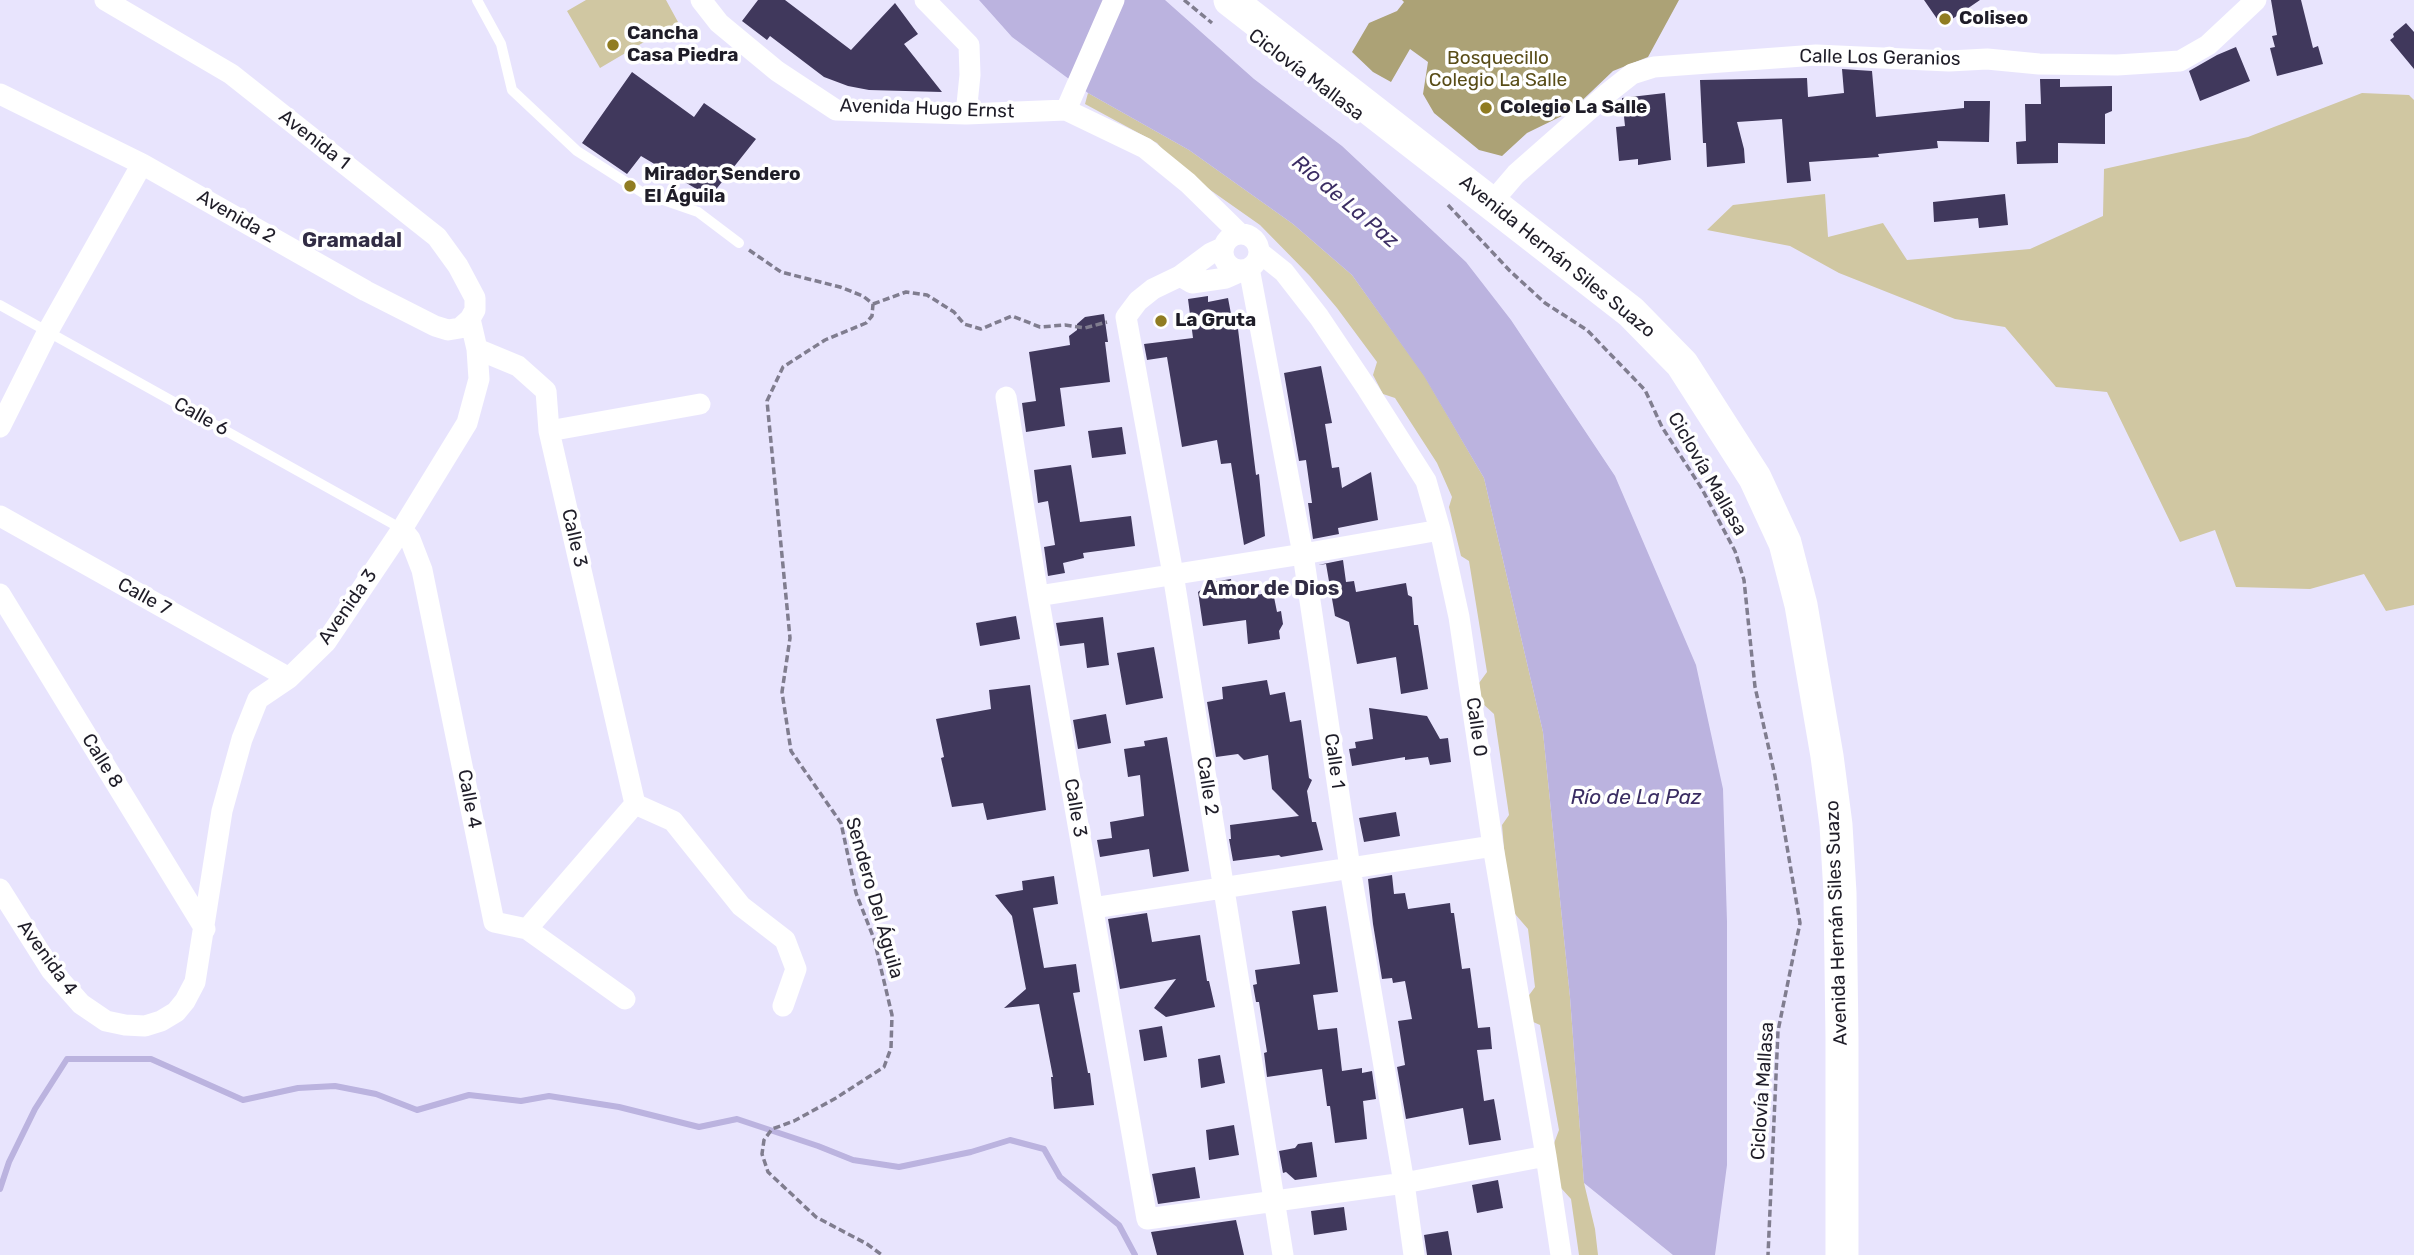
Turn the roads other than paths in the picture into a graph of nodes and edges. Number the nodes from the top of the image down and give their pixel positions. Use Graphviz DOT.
graph roads {
  1 [pos="105,0"];
  2 [pos="477,0"];
  3 [pos="701,0"];
  4 [pos="925,0"];
  5 [pos="1114,0"];
  6 [pos="2256,0"];
  7 [pos="1224,14"];
  8 [pos="0,94"];
  9 [pos="1066,110"];
  10 [pos="966,114"];
  11 [pos="142,163"];
  12 [pos="1492,202"];
  13 [pos="1228,241"];
  14 [pos="739,243"];
  15 [pos="1251,263"];
  16 [pos="1180,276"];
  17 [pos="0,305"];
  18 [pos="470,320"];
  19 [pos="48,331"];
  20 [pos="477,349"];
  21 [pos="1006,397"];
  22 [pos="700,404"];
  23 [pos="0,427"];
  24 [pos="549,432"];
  25 [pos="0,516"];
  26 [pos="402,529"];
  27 [pos="1440,530"];
  28 [pos="1303,554"];
  29 [pos="1173,574"];
  30 [pos="0,594"];
  31 [pos="1038,596"];
  32 [pos="289,678"];
  33 [pos="635,804"];
  34 [pos="1493,846"];
  35 [pos="1350,868"];
  36 [pos="1223,888"];
  37 [pos="0,889"];
  38 [pos="1093,908"];
  39 [pos="205,929"];
  40 [pos="527,929"];
  41 [pos="625,999"];
  42 [pos="783,1006"];
  43 [pos="1546,1156"];
  44 [pos="1404,1183"];
  45 [pos="1274,1200"];
  46 [pos="1283,1255"];
  47 [pos="1414,1255"];
  48 [pos="1560,1255"];
  49 [pos="1842,1255"];
  1 -- 18 [label="street, Avenida 1"];
  2 -- 14 [label="lane"];
  3 -- 10 [label="street, Avenida Hugo Ernst"];
  4 -- 10 [label="street"];
  5 -- 9 [label="street"];
  6 -- 12 [label="street, Calle Los Geranios"];
  7 -- 12 [label="main road, Avenida Hernán Siles Suazo"];
  8 -- 11 [label="street, Avenida 2"];
  9 -- 10 [label="street, Avenida Hugo Ernst"];
  9 -- 13 [label="street"];
  11 -- 18 [label="street, Avenida 2"];
  11 -- 19 [label="street"];
  12 -- 49 [label="main road, Avenida Hernán Siles Suazo"];
  13 -- 15 [label="street"];
  13 -- 15 [label="street"];
  13 -- 16 [label="street"];
  15 -- 16 [label="street"];
  15 -- 27 [label="street, Calle 0"];
  15 -- 28 [label="street, Calle 1"];
  16 -- 29 [label="street, Calle 2"];
  17 -- 19 [label="lane, Calle 6"];
  18 -- 20 [label="street, Avenida 3"];
  19 -- 23 [label="street"];
  19 -- 26 [label="lane, Calle 6"];
  20 -- 24 [label="street, Calle 3"];
  20 -- 26 [label="street, Avenida 3"];
  21 -- 31 [label="street, Calle 3"];
  22 -- 24 [label="street"];
  24 -- 33 [label="street, Calle 3"];
  25 -- 32 [label="street, Calle 7"];
  26 -- 32 [label="street, Avenida 3"];
  26 -- 40 [label="street, Calle 4"];
  27 -- 28 [label="street"];
  27 -- 34 [label="street, Calle 0"];
  28 -- 29 [label="street"];
  28 -- 35 [label="street, Calle 1"];
  29 -- 31 [label="street"];
  29 -- 36 [label="street, Calle 2"];
  30 -- 39 [label="street, Calle 8"];
  31 -- 38 [label="street, Calle 3"];
  32 -- 39 [label="street, Avenida 3"];
  33 -- 40 [label="street"];
  33 -- 42 [label="street"];
  34 -- 35 [label="street"];
  34 -- 43 [label="street, Calle 0"];
  35 -- 36 [label="street"];
  35 -- 44 [label="street, Calle 1"];
  36 -- 38 [label="street"];
  36 -- 45 [label="street, Calle 2"];
  37 -- 39 [label="street, Avenida 4"];
  38 -- 45 [label="street, Calle 3"];
  40 -- 41 [label="street, Calle 4"];
  43 -- 44 [label="street"];
  43 -- 48 [label="street, Calle 0"];
  44 -- 45 [label="street"];
  44 -- 47 [label="street, Calle 1"];
  45 -- 46 [label="street, Calle 2"];
}
